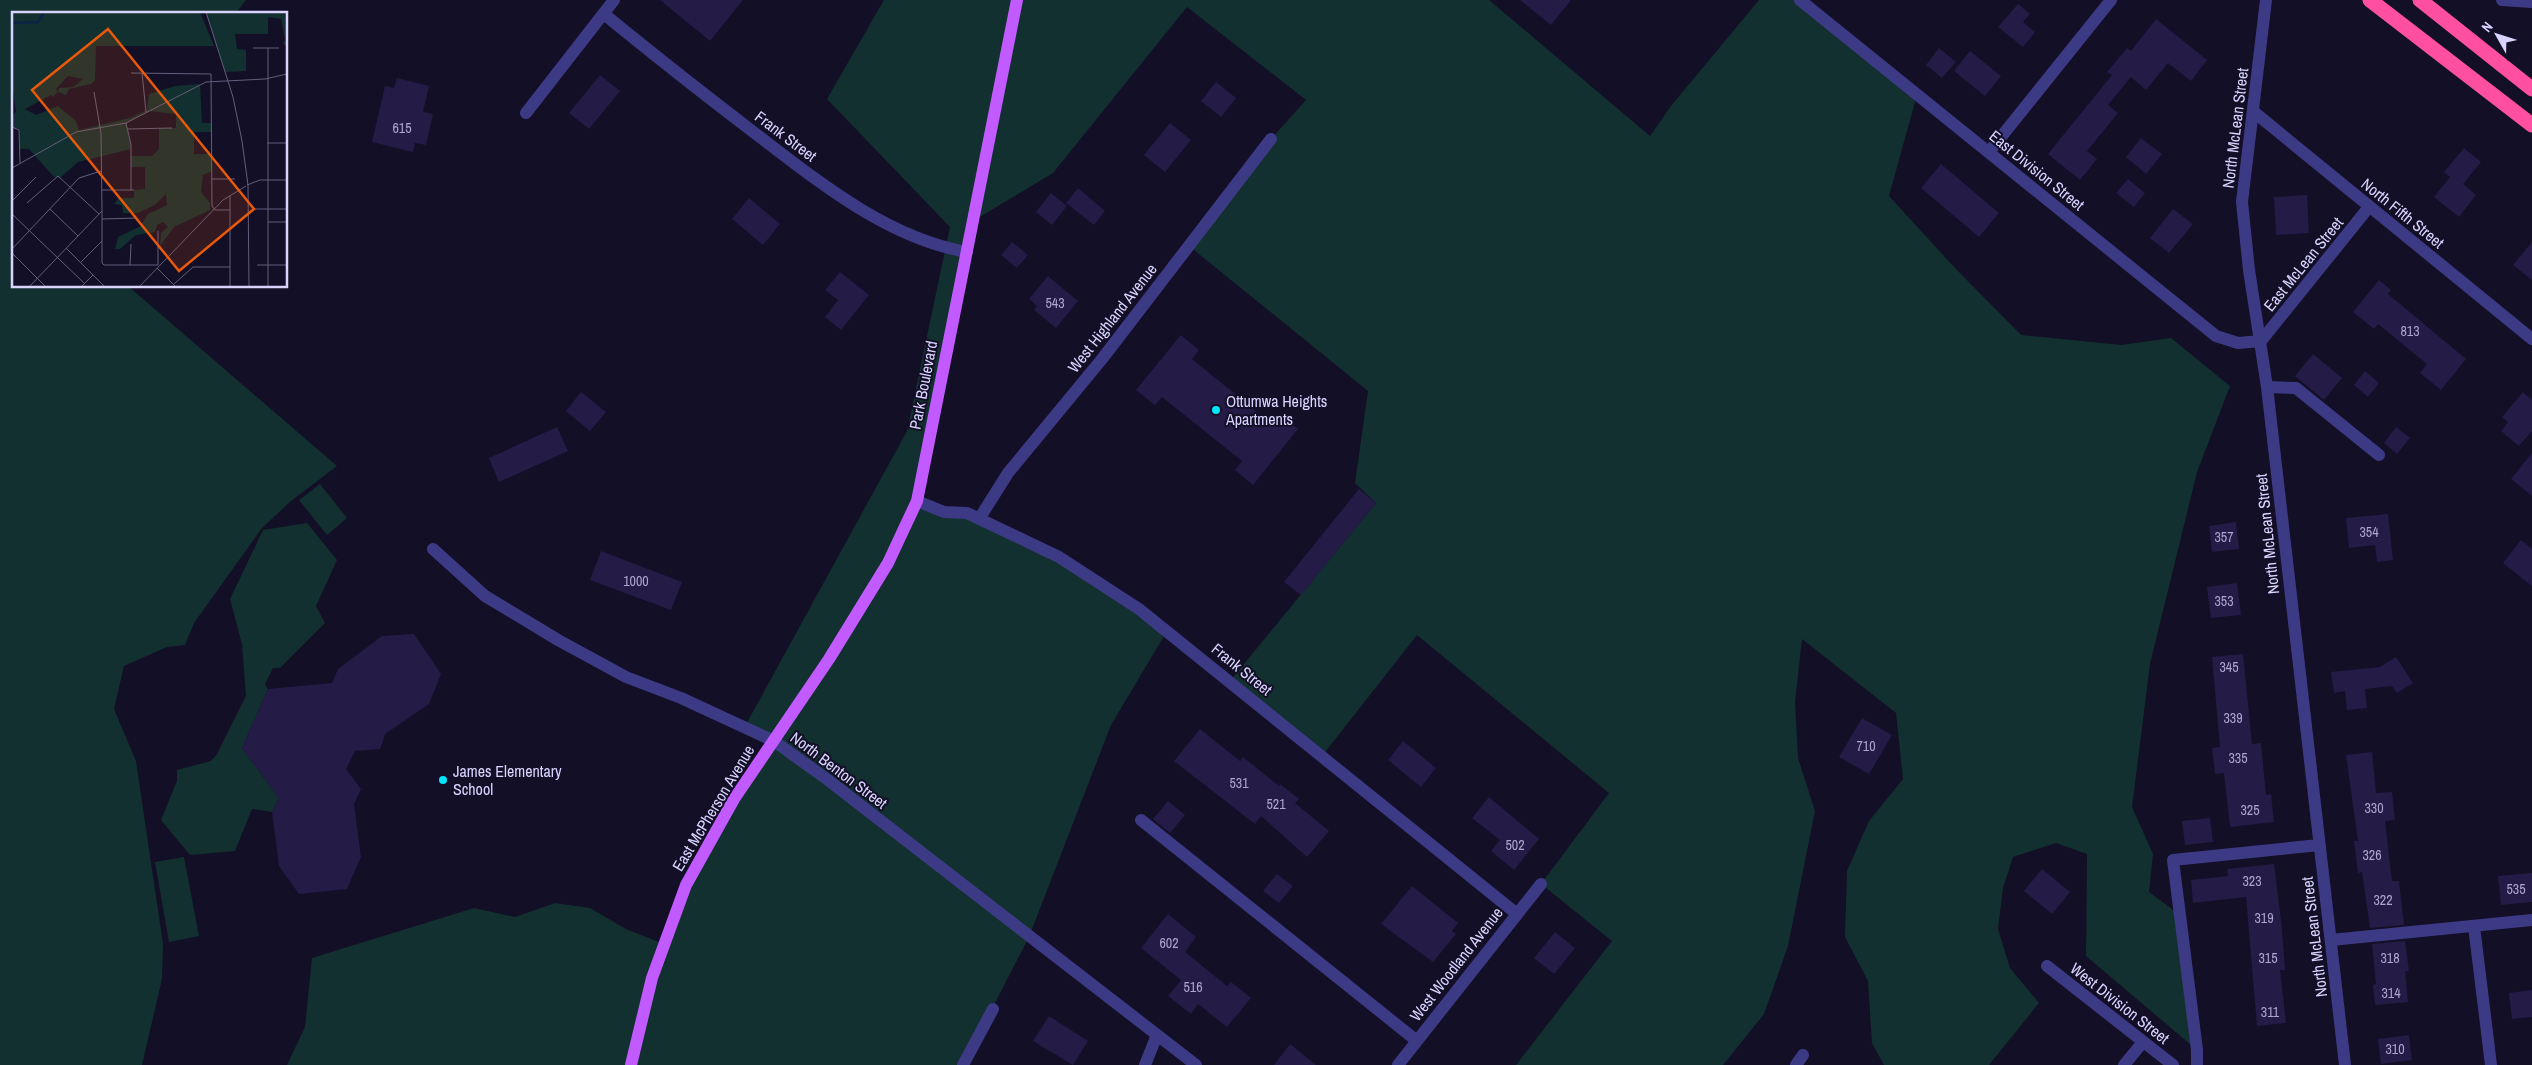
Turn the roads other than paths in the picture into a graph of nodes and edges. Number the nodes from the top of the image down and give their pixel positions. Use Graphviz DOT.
graph roads {
  1 [pos="614,0"];
  2 [pos="1017,0"];
  3 [pos="1800,0"];
  4 [pos="2110,0"];
  5 [pos="2266,0"];
  6 [pos="2370,0"];
  7 [pos="2420,0"];
  8 [pos="2502,0"];
  9 [pos="2530,3"];
  10 [pos="604,14"];
  11 [pos="2532,89"];
  12 [pos="2254,112"];
  13 [pos="526,113"];
  14 [pos="2532,124"];
  15 [pos="1271,139"];
  16 [pos="1989,152"];
  17 [pos="2369,207"];
  18 [pos="967,252"];
  19 [pos="2532,339"];
  20 [pos="2261,341"];
  21 [pos="2267,387"];
  22 [pos="2379,455"];
  23 [pos="917,501"];
  24 [pos="979,519"];
  25 [pos="433,549"];
  26 [pos="774,742"];
  27 [pos="1141,820"];
  28 [pos="2319,845"];
  29 [pos="1541,884"];
  30 [pos="1517,914"];
  31 [pos="2532,920"];
  32 [pos="2474,926"];
  33 [pos="2331,940"];
  34 [pos="2047,966"];
  35 [pos="993,1009"];
  36 [pos="1157,1035"];
  37 [pos="1417,1041"];
  38 [pos="2143,1042"];
  39 [pos="631,1065"];
  40 [pos="964,1065"];
  41 [pos="1145,1065"];
  42 [pos="1196,1065"];
  43 [pos="1398,1065"];
  44 [pos="2124,1065"];
  45 [pos="2173,1065"];
  46 [pos="2197,1065"];
  47 [pos="2345,1065"];
  48 [pos="2491,1065"];
  1 -- 10 [label="street"];
  2 -- 18 [label="main road, Park Boulevard"];
  3 -- 16 [label="street, East Division Street"];
  4 -- 16 [label="street"];
  5 -- 12 [label="street, North McLean Street"];
  6 -- 14 [label="highway"];
  7 -- 11 [label="highway"];
  8 -- 9 [label="street"];
  10 -- 13 [label="street"];
  10 -- 18 [label="street, Frank Street"];
  12 -- 17 [label="street, North Fifth Street"];
  12 -- 20 [label="street, North McLean Street"];
  15 -- 24 [label="street, West Highland Avenue"];
  16 -- 20 [label="street, East Division Street"];
  17 -- 19 [label="street, North Fifth Street"];
  17 -- 20 [label="street, East McLean Street"];
  18 -- 23 [label="main road, Park Boulevard"];
  20 -- 21 [label="street, North McLean Street"];
  21 -- 22 [label="street"];
  21 -- 28 [label="street, North McLean Street"];
  23 -- 24 [label="street, Frank Street"];
  23 -- 26 [label="main road, Park Boulevard"];
  24 -- 30 [label="street, Frank Street"];
  25 -- 26 [label="street, North Benton Street"];
  26 -- 36 [label="street, North Benton Street"];
  26 -- 39 [label="main road, East McPherson Avenue"];
  27 -- 37 [label="street"];
  28 -- 33 [label="street, North McLean Street"];
  28 -- 46 [label="street"];
  29 -- 30 [label="street, West Woodland Avenue"];
  30 -- 37 [label="street, West Woodland Avenue"];
  31 -- 32 [label="street"];
  32 -- 33 [label="street"];
  32 -- 48 [label="street"];
  33 -- 47 [label="street, North McLean Street"];
  34 -- 38 [label="street, West Division Street"];
  35 -- 40 [label="street"];
  36 -- 41 [label="street"];
  36 -- 42 [label="street, North Benton Street"];
  37 -- 43 [label="street, West Woodland Avenue"];
  38 -- 44 [label="street"];
  38 -- 45 [label="street, West Division Street"];
}
